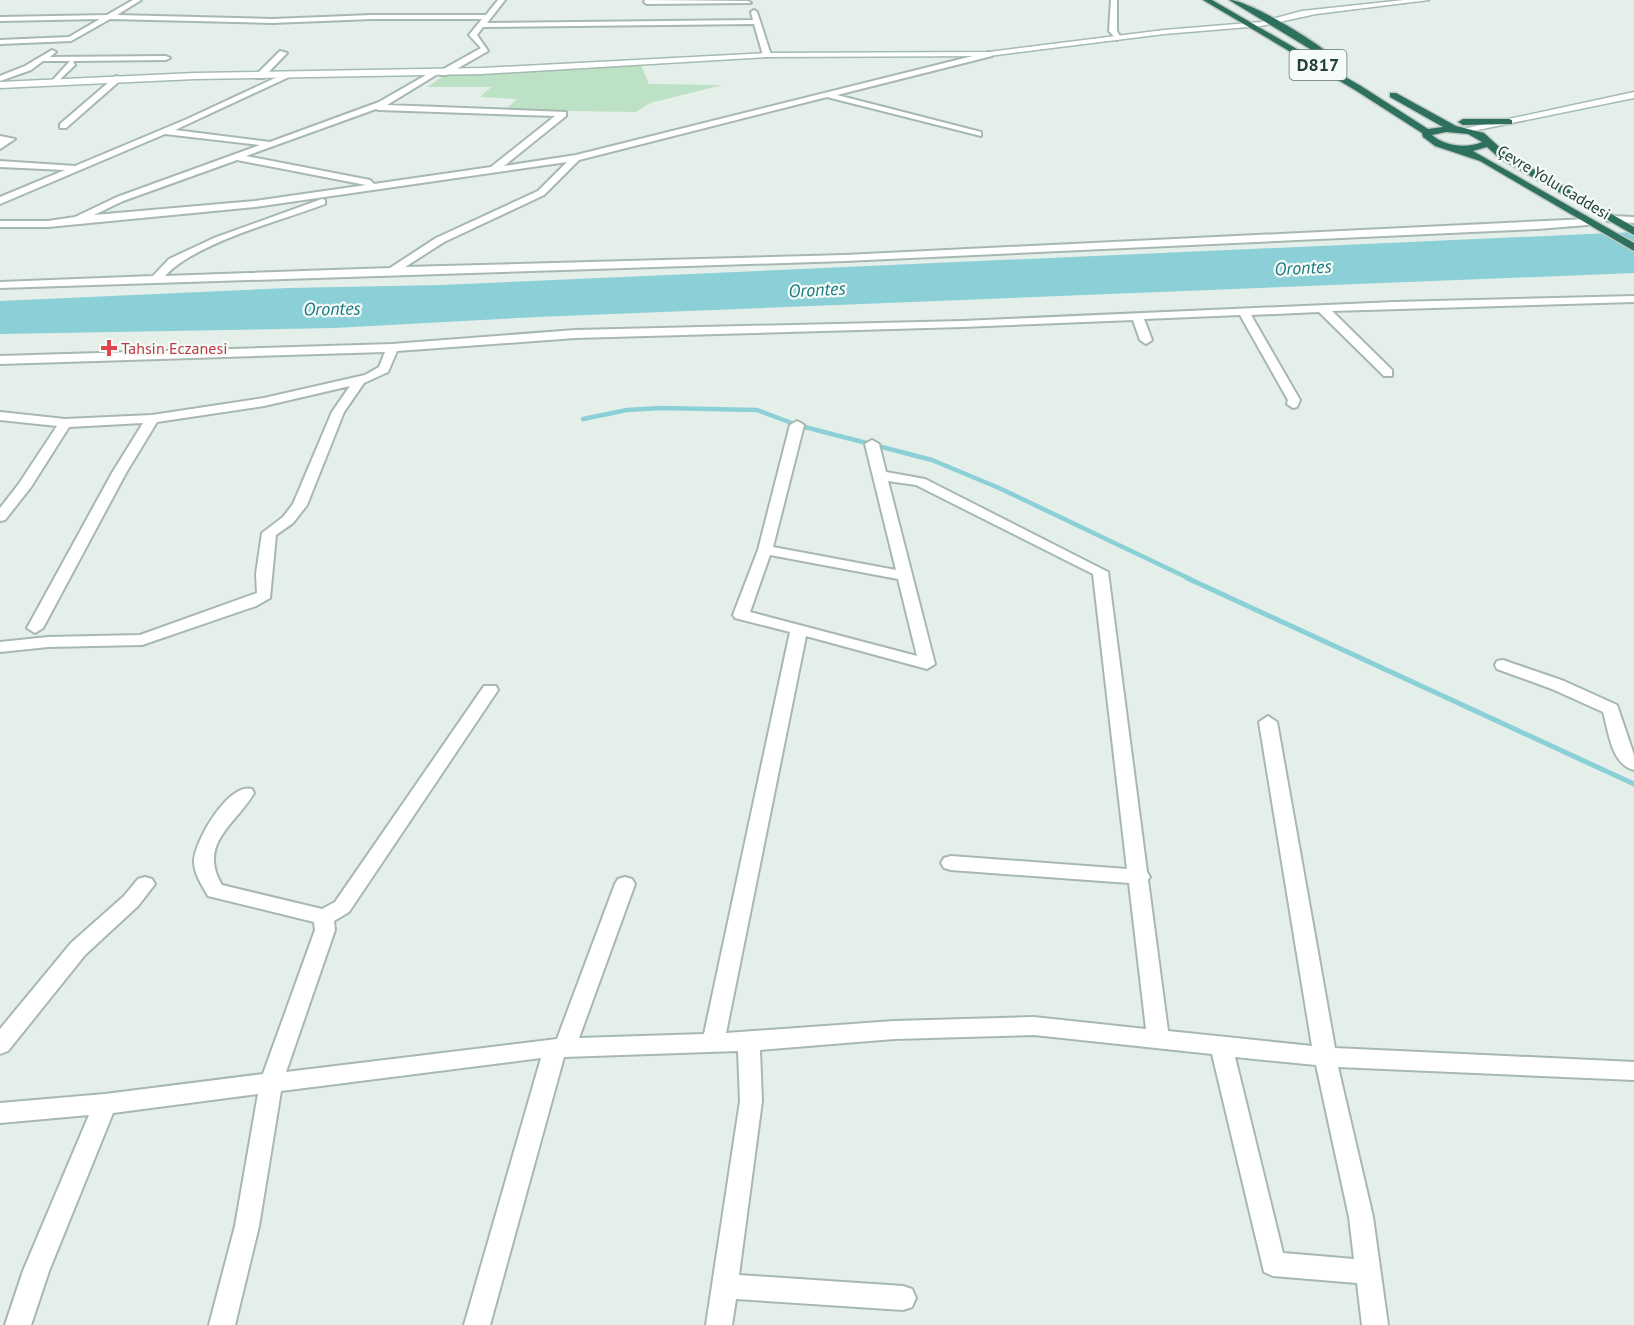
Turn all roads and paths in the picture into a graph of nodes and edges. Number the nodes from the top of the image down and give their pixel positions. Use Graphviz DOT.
graph roads {
  1 [pos="138,0"];
  2 [pos="502,0"];
  3 [pos="649,0"];
  4 [pos="1114,0"];
  5 [pos="1207,0"];
  6 [pos="1233,0"];
  7 [pos="1420,0"];
  8 [pos="747,1"];
  9 [pos="1313,13"];
  10 [pos="1261,14"];
  11 [pos="1231,16"];
  12 [pos="110,17"];
  13 [pos="485,17"];
  14 [pos="0,19"];
  15 [pos="758,22"];
  16 [pos="1274,22"];
  17 [pos="1247,24"];
  18 [pos="481,25"];
  19 [pos="574,25"];
  20 [pos="1164,32"];
  21 [pos="578,36"];
  22 [pos="1117,38"];
  23 [pos="71,39"];
  24 [pos="0,42"];
  25 [pos="283,53"];
  26 [pos="989,54"];
  27 [pos="767,55"];
  28 [pos="43,58"];
  29 [pos="166,58"];
  30 [pos="1337,62"];
  31 [pos="72,63"];
  32 [pos="438,73"];
  33 [pos="286,75"];
  34 [pos="260,76"];
  35 [pos="119,78"];
  36 [pos="0,79"];
  37 [pos="54,82"];
  38 [pos="0,85"];
  39 [pos="1385,90"];
  40 [pos="828,95"];
  41 [pos="1634,95"];
  42 [pos="1405,102"];
  43 [pos="1634,105"];
  44 [pos="375,106"];
  45 [pos="1509,122"];
  46 [pos="1544,125"];
  47 [pos="63,126"];
  48 [pos="1459,130"];
  49 [pos="164,132"];
  50 [pos="1428,133"];
  51 [pos="978,134"];
  52 [pos="0,139"];
  53 [pos="1490,140"];
  54 [pos="270,144"];
  55 [pos="0,146"];
  56 [pos="1455,147"];
  57 [pos="234,156"];
  58 [pos="576,158"];
  59 [pos="0,164"];
  60 [pos="76,168"];
  61 [pos="492,170"];
  62 [pos="380,185"];
  63 [pos="334,193"];
  64 [pos="0,201"];
  65 [pos="1611,219"];
  66 [pos="77,220"];
  67 [pos="1634,220"];
  68 [pos="0,224"];
  69 [pos="1591,224"];
  70 [pos="1634,232"];
  71 [pos="1634,248"];
  72 [pos="392,271"];
  73 [pos="156,279"];
  74 [pos="0,285"];
  75 [pos="1634,300"];
  76 [pos="1322,308"];
  77 [pos="1244,312"];
  78 [pos="1137,316"];
  79 [pos="1146,340"];
  80 [pos="393,348"];
  81 [pos="0,360"];
  82 [pos="1388,373"];
  83 [pos="360,380"];
  84 [pos="1293,404"];
  85 [pos="0,416"];
  86 [pos="152,419"];
  87 [pos="65,423"];
  88 [pos="797,425"];
  89 [pos="872,444"];
  90 [pos="880,475"];
  91 [pos="0,517"];
  92 [pos="765,550"];
  93 [pos="905,576"];
  94 [pos="35,628"];
  95 [pos="799,629"];
  96 [pos="0,647"];
  97 [pos="1503,665"];
  98 [pos="490,690"];
  99 [pos="1268,722"];
  100 [pos="1634,764"];
  101 [pos="245,793"];
  102 [pos="951,863"];
  103 [pos="1140,877"];
  104 [pos="145,884"];
  105 [pos="625,884"];
  106 [pos="324,917"];
  107 [pos="1158,1040"];
  108 [pos="749,1041"];
  109 [pos="712,1042"];
  110 [pos="0,1045"];
  111 [pos="1221,1046"];
  112 [pos="560,1047"];
  113 [pos="1325,1057"];
  114 [pos="1634,1071"];
  115 [pos="271,1083"];
  116 [pos="105,1104"];
  117 [pos="0,1113"];
  118 [pos="1368,1272"];
  119 [pos="724,1286"];
  120 [pos="903,1298"];
  121 [pos="18,1325"];
  122 [pos="222,1325"];
  123 [pos="477,1325"];
  124 [pos="719,1325"];
  125 [pos="1375,1325"];
  1 -- 12 [label="street"];
  2 -- 13 [label="street"];
  3 -- 8 [label="street"];
  4 -- 22 [label="street"];
  5 -- 11 [label="highway, Çevre Yolu Caddesi / D817"];
  6 -- 10 [label="highway, D817"];
  7 -- 9 [label="street"];
  8 -- 15 [label="street"];
  9 -- 10 [label="street"];
  9 -- 16 [label="street"];
  10 -- 11 [label="street"];
  10 -- 16 [label="highway, D817"];
  11 -- 17 [label="highway, Çevre Yolu Caddesi / D817"];
  11 -- 20 [label="street"];
  12 -- 13 [label="street"];
  12 -- 14 [label="street"];
  12 -- 23 [label="street"];
  13 -- 18 [label="street"];
  15 -- 19 [label="street"];
  15 -- 27 [label="street"];
  16 -- 17 [label="street"];
  16 -- 30 [label="highway, D817"];
  17 -- 20 [label="street"];
  17 -- 50 [label="highway, Çevre Yolu Caddesi / D817"];
  18 -- 19 [label="street"];
  18 -- 32 [label="street"];
  19 -- 21 [label="street"];
  20 -- 22 [label="street"];
  22 -- 26 [label="street"];
  23 -- 24 [label="street"];
  23 -- 28 [label="street"];
  25 -- 34 [label="street"];
  26 -- 27 [label="street"];
  26 -- 40 [label="street"];
  27 -- 32 [label="street"];
  28 -- 29 [label="street"];
  28 -- 36 [label="street"];
  31 -- 37 [label="street"];
  32 -- 33 [label="street"];
  32 -- 44 [label="street"];
  33 -- 34 [label="street"];
  33 -- 49 [label="street"];
  34 -- 35 [label="street"];
  35 -- 37 [label="street"];
  35 -- 47 [label="street"];
  37 -- 38 [label="street"];
  39 -- 42 [label="highway, Çevre Yolu Caddesi"];
  40 -- 51 [label="street"];
  40 -- 58 [label="street"];
  41 -- 45 [label="street"];
  42 -- 45 [label="highway"];
  42 -- 48 [label="highway, Çevre Yolu Caddesi"];
  43 -- 46 [label="street"];
  44 -- 54 [label="street"];
  44 -- 61 [label="street"];
  45 -- 48 [label="street"];
  48 -- 50 [label="highway"];
  48 -- 53 [label="highway, Çevre Yolu Caddesi"];
  49 -- 54 [label="street"];
  49 -- 60 [label="street"];
  50 -- 56 [label="highway, Çevre Yolu Caddesi / D817"];
  52 -- 55 [label="street"];
  53 -- 56 [label="highway, Çevre Yolu Caddesi / D817"];
  53 -- 65 [label="highway, Çevre Yolu Caddesi"];
  54 -- 57 [label="street"];
  56 -- 69 [label="highway, Çevre Yolu Caddesi / D817"];
  57 -- 62 [label="street"];
  57 -- 66 [label="street"];
  58 -- 61 [label="street"];
  58 -- 72 [label="street"];
  59 -- 60 [label="street"];
  60 -- 64 [label="street"];
  61 -- 62 [label="street"];
  62 -- 63 [label="street"];
  63 -- 66 [label="street"];
  63 -- 73 [label="street"];
  65 -- 67 [label="street"];
  65 -- 70 [label="highway, Çevre Yolu Caddesi"];
  66 -- 68 [label="street"];
  69 -- 71 [label="highway, Çevre Yolu Caddesi / D817"];
  69 -- 72 [label="street"];
  72 -- 73 [label="street"];
  73 -- 74 [label="street"];
  75 -- 76 [label="street"];
  76 -- 77 [label="street"];
  76 -- 82 [label="street"];
  77 -- 78 [label="street"];
  77 -- 84 [label="street"];
  78 -- 79 [label="street"];
  78 -- 80 [label="street"];
  80 -- 81 [label="street"];
  80 -- 83 [label="street"];
  83 -- 86 [label="street"];
  83 -- 96 [label="street"];
  85 -- 87 [label="street"];
  86 -- 87 [label="street"];
  86 -- 94 [label="street"];
  87 -- 91 [label="street"];
  88 -- 92 [label="street"];
  89 -- 90 [label="street"];
  90 -- 93 [label="street"];
  90 -- 103 [label="street"];
  92 -- 93 [label="street"];
  92 -- 95 [label="street"];
  93 -- 95 [label="street"];
  95 -- 109 [label="street"];
  97 -- 100 [label="street"];
  98 -- 106 [label="street"];
  99 -- 113 [label="street"];
  101 -- 106 [label="street"];
  102 -- 103 [label="street"];
  103 -- 107 [label="street"];
  104 -- 110 [label="street"];
  105 -- 112 [label="street"];
  106 -- 115 [label="street"];
  107 -- 108 [label="street"];
  107 -- 111 [label="street"];
  108 -- 109 [label="street"];
  108 -- 119 [label="street"];
  109 -- 112 [label="street"];
  111 -- 113 [label="street"];
  111 -- 118 [label="street"];
  112 -- 115 [label="street"];
  112 -- 123 [label="street"];
  113 -- 114 [label="street"];
  113 -- 118 [label="street"];
  115 -- 116 [label="street"];
  115 -- 122 [label="street"];
  116 -- 117 [label="street"];
  116 -- 121 [label="street"];
  118 -- 125 [label="street"];
  119 -- 120 [label="street"];
  119 -- 124 [label="street"];
}
